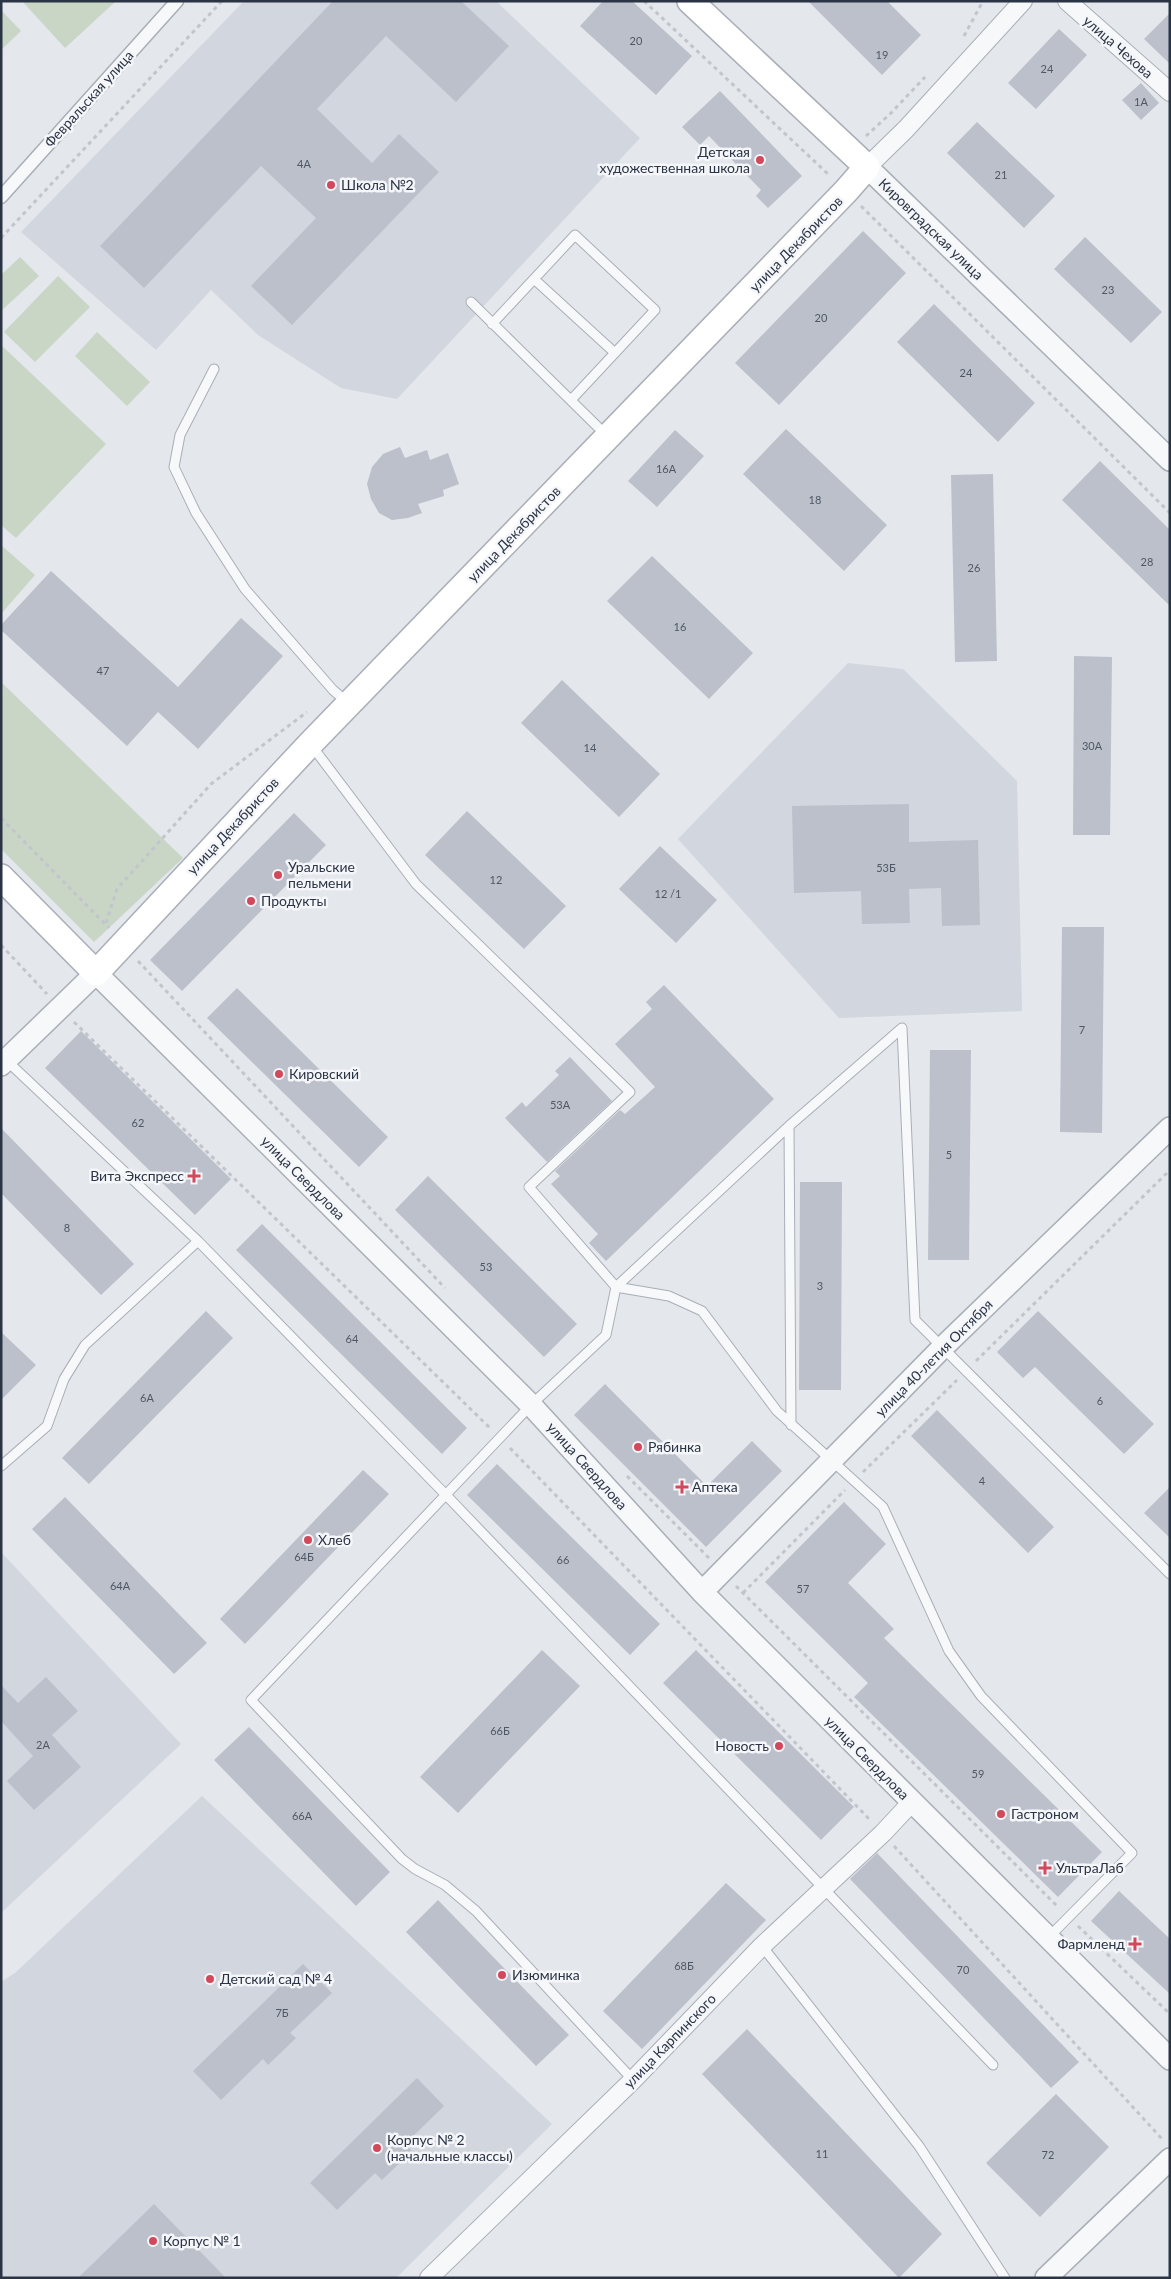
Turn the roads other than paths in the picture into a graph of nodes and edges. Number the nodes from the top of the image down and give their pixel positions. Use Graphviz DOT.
graph roads {
  1 [pos="177,1"];
  2 [pos="690,1"];
  3 [pos="1023,1"];
  4 [pos="1067,1"];
  5 [pos="1170,92"];
  6 [pos="858,159"];
  7 [pos="1,197"];
  8 [pos="534,279"];
  9 [pos="471,302"];
  10 [pos="492,324"];
  11 [pos="615,353"];
  12 [pos="214,369"];
  13 [pos="571,400"];
  14 [pos="608,437"];
  15 [pos="1170,460"];
  16 [pos="341,697"];
  17 [pos="310,744"];
  18 [pos="1,877"];
  19 [pos="96,973"];
  20 [pos="4,1062"];
  21 [pos="788,1126"];
  22 [pos="1170,1128"];
  23 [pos="198,1241"];
  24 [pos="616,1287"];
  25 [pos="942,1348"];
  26 [pos="531,1405"];
  27 [pos="791,1425"];
  28 [pos="831,1461"];
  29 [pos="1,1466"];
  30 [pos="446,1495"];
  31 [pos="1170,1574"];
  32 [pos="702,1592"];
  33 [pos="911,1803"];
  34 [pos="822,1888"];
  35 [pos="1048,1938"];
  36 [pos="762,1946"];
  37 [pos="1170,2058"];
  38 [pos="993,2065"];
  39 [pos="633,2080"];
  40 [pos="1170,2159"];
  41 [pos="428,2278"];
  42 [pos="1005,2278"];
  43 [pos="1046,2278"];
  1 -- 7 [label="street, Февральская улица"];
  2 -- 6 [label="main road, Кировградская улица"];
  3 -- 6 [label="street, улица Декабристов"];
  4 -- 5 [label="street, улица Чехова"];
  6 -- 14 [label="main road, улица Декабристов"];
  6 -- 15 [label="street, Кировградская улица"];
  8 -- 10 [label="lane"];
  8 -- 11 [label="lane"];
  8 -- 11 [label="lane"];
  9 -- 10 [label="lane"];
  10 -- 13 [label="lane"];
  11 -- 13 [label="lane"];
  12 -- 16 [label="lane"];
  13 -- 14 [label="lane"];
  14 -- 16 [label="main road, улица Декабристов"];
  16 -- 17 [label="main road, улица Декабристов"];
  17 -- 19 [label="main road, улица Декабристов"];
  17 -- 24 [label="lane"];
  18 -- 19 [label="main road, улица Свердлова"];
  19 -- 20 [label="street, улица Декабристов"];
  19 -- 26 [label="street, улица Свердлова"];
  20 -- 23 [label="lane"];
  21 -- 24 [label="lane"];
  21 -- 25 [label="lane"];
  21 -- 27 [label="lane"];
  22 -- 25 [label="street, улица 40-летия Октября"];
  23 -- 29 [label="lane"];
  23 -- 30 [label="lane"];
  24 -- 26 [label="lane"];
  24 -- 27 [label="lane"];
  25 -- 28 [label="street, улица 40-летия Октября"];
  25 -- 31 [label="lane"];
  26 -- 30 [label="lane"];
  26 -- 32 [label="street, улица Свердлова"];
  27 -- 28 [label="lane"];
  28 -- 32 [label="street, улица 40-летия Октября"];
  28 -- 35 [label="lane"];
  30 -- 34 [label="lane"];
  30 -- 39 [label="lane"];
  32 -- 33 [label="street, улица Свердлова"];
  33 -- 34 [label="street, улица Карпинского"];
  33 -- 35 [label="street, улица Свердлова"];
  34 -- 36 [label="street, улица Карпинского"];
  34 -- 38 [label="lane"];
  35 -- 37 [label="street, улица Свердлова"];
  36 -- 39 [label="street, улица Карпинского"];
  36 -- 42 [label="lane"];
  39 -- 41 [label="street, улица Карпинского"];
  40 -- 43 [label="street"];
}
